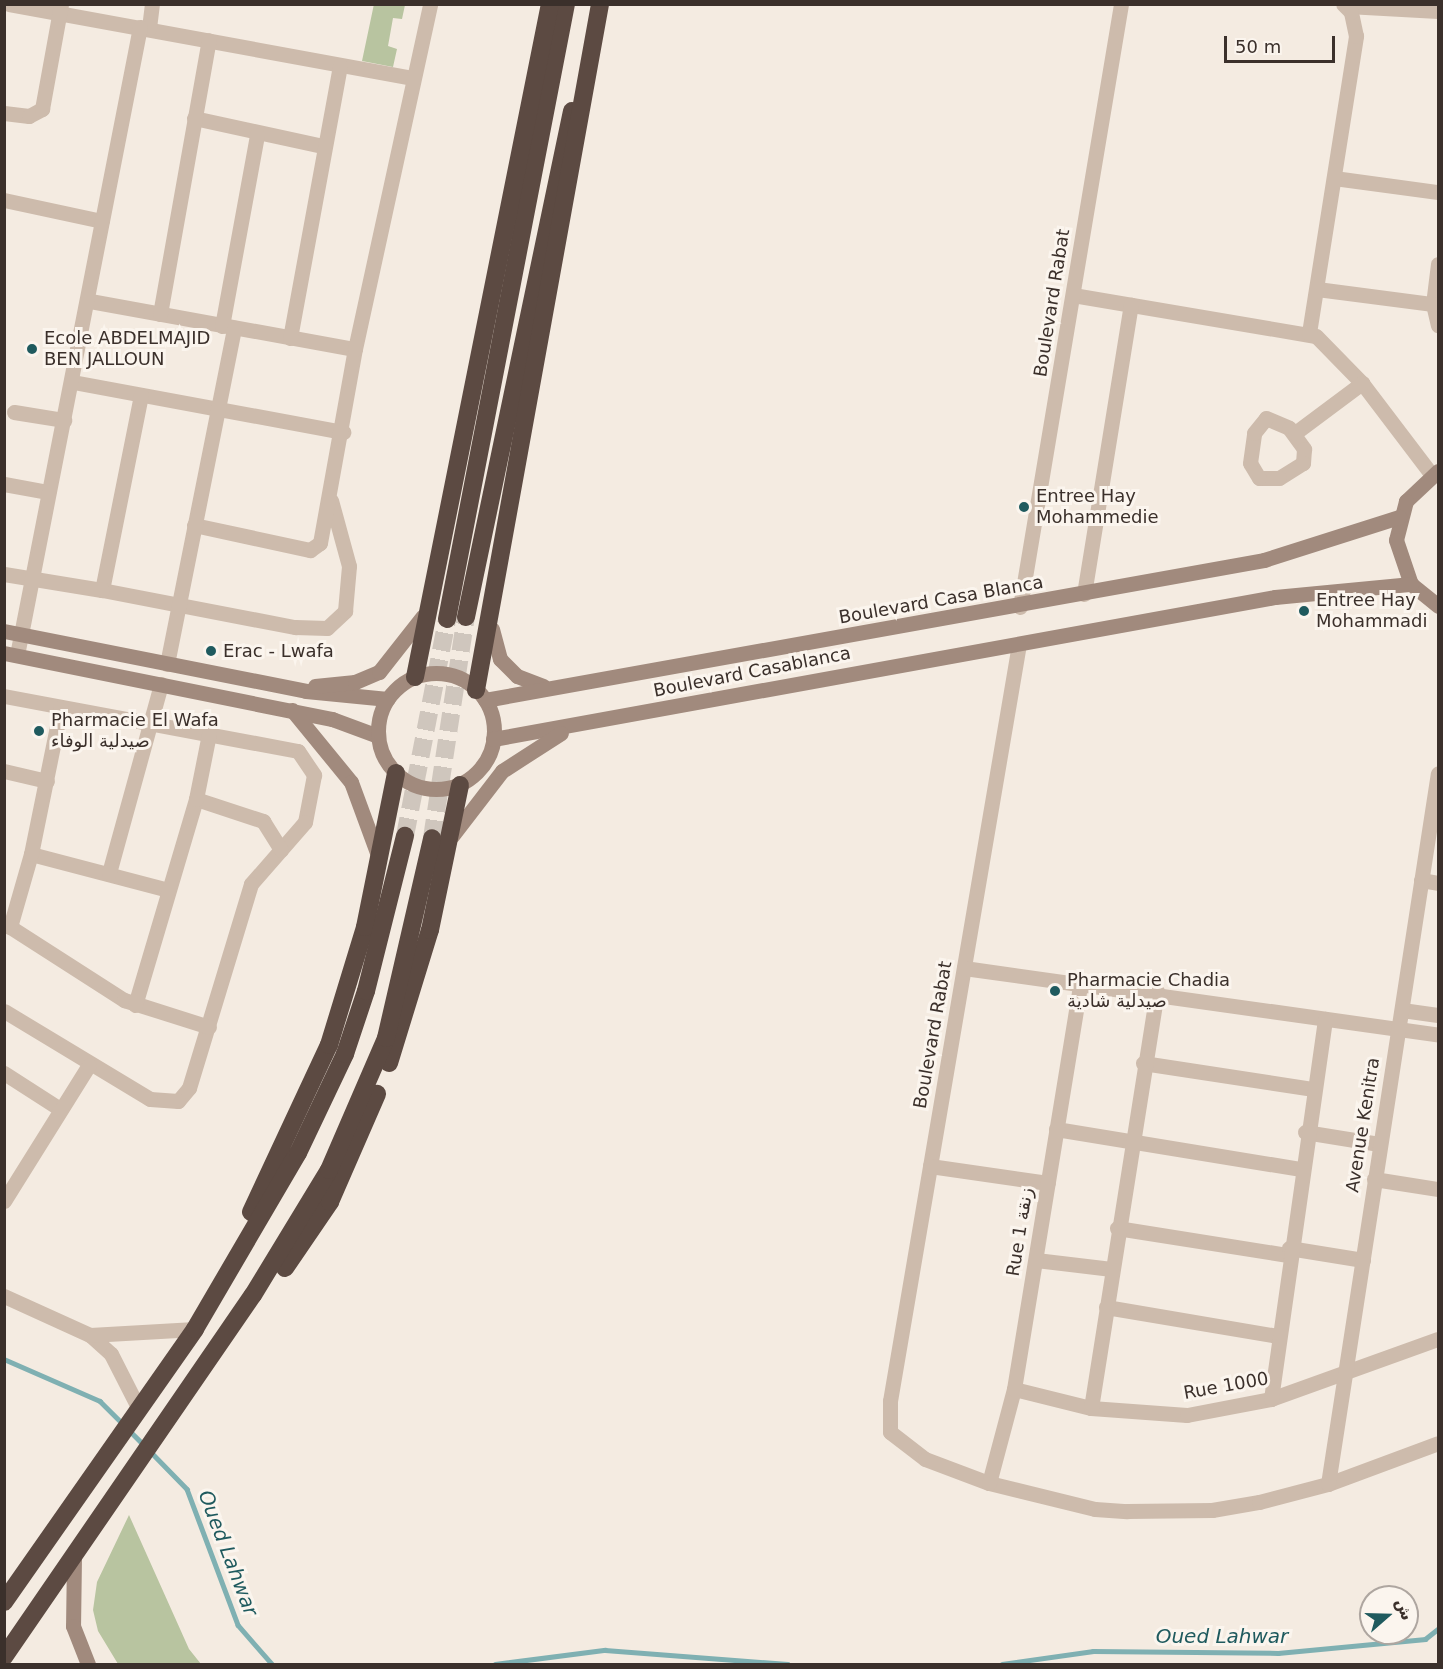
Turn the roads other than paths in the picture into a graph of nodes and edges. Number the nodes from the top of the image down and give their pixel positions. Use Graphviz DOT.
graph roads {
  1 [pos="9,4"];
  2 [pos="152,4"];
  3 [pos="430,4"];
  4 [pos="550,4"];
  5 [pos="566,4"];
  6 [pos="592,4"];
  7 [pos="600,4"];
  8 [pos="1121,4"];
  9 [pos="1345,5"];
  10 [pos="60,9"];
  11 [pos="1438,11"];
  12 [pos="145,28"];
  13 [pos="208,40"];
  14 [pos="340,66"];
  15 [pos="412,78"];
  16 [pos="4,113"];
  17 [pos="194,118"];
  18 [pos="257,135"];
  19 [pos="322,146"];
  20 [pos="1334,178"];
  21 [pos="1438,192"];
  22 [pos="4,200"];
  23 [pos="102,221"];
  24 [pos="1438,264"];
  25 [pos="1317,289"];
  26 [pos="1073,295"];
  27 [pos="1433,300"];
  28 [pos="90,302"];
  29 [pos="1131,305"];
  30 [pos="160,314"];
  31 [pos="1438,326"];
  32 [pos="228,327"];
  33 [pos="1309,333"];
  34 [pos="290,339"];
  35 [pos="355,349"];
  36 [pos="73,382"];
  37 [pos="1362,383"];
  38 [pos="141,395"];
  39 [pos="217,408"];
  40 [pos="14,412"];
  41 [pos="64,420"];
  42 [pos="343,432"];
  43 [pos="1295,433"];
  44 [pos="1435,473"];
  45 [pos="4,484"];
  46 [pos="48,492"];
  47 [pos="330,496"];
  48 [pos="1399,517"];
  49 [pos="194,525"];
  50 [pos="4,574"];
  51 [pos="35,578"];
  52 [pos="1411,584"];
  53 [pos="102,590"];
  54 [pos="1084,594"];
  55 [pos="176,603"];
  56 [pos="1438,606"];
  57 [pos="1020,607"];
  58 [pos="423,616"];
  59 [pos="466,617"];
  60 [pos="447,619"];
  61 [pos="492,629"];
  62 [pos="4,631"];
  63 [pos="22,634"];
  64 [pos="1019,644"];
  65 [pos="11,654"];
  66 [pos="167,664"];
  67 [pos="415,677"];
  68 [pos="161,684"];
  69 [pos="552,687"];
  70 [pos="306,691"];
  71 [pos="480,695"];
  72 [pos="4,696"];
  73 [pos="388,699"];
  74 [pos="61,707"];
  75 [pos="292,711"];
  76 [pos="151,724"];
  77 [pos="574,726"];
  78 [pos="208,734"];
  79 [pos="378,736"];
  80 [pos="493,739"];
  81 [pos="4,771"];
  82 [pos="396,773"];
  83 [pos="1438,773"];
  84 [pos="47,781"];
  85 [pos="460,785"];
  86 [pos="1437,790"];
  87 [pos="196,799"];
  88 [pos="405,836"];
  89 [pos="452,836"];
  90 [pos="432,838"];
  91 [pos="281,850"];
  92 [pos="31,854"];
  93 [pos="380,861"];
  94 [pos="109,873"];
  95 [pos="1421,880"];
  96 [pos="1438,884"];
  97 [pos="168,890"];
  98 [pos="7,925"];
  99 [pos="964,968"];
  100 [pos="1080,985"];
  101 [pos="1157,991"];
  102 [pos="135,1005"];
  103 [pos="1402,1010"];
  104 [pos="4,1011"];
  105 [pos="1438,1015"];
  106 [pos="1325,1020"];
  107 [pos="209,1027"];
  108 [pos="1399,1030"];
  109 [pos="1438,1035"];
  110 [pos="1143,1063"];
  111 [pos="88,1065"];
  112 [pos="4,1073"];
  113 [pos="1312,1089"];
  114 [pos="60,1109"];
  115 [pos="1056,1129"];
  116 [pos="1305,1132"];
  117 [pos="1130,1143"];
  118 [pos="1379,1143"];
  119 [pos="930,1166"];
  120 [pos="1300,1169"];
  121 [pos="1374,1179"];
  122 [pos="1048,1183"];
  123 [pos="1438,1189"];
  124 [pos="4,1201"];
  125 [pos="1117,1228"];
  126 [pos="1288,1252"];
  127 [pos="1036,1260"];
  128 [pos="1363,1260"];
  129 [pos="1111,1269"];
  130 [pos="4,1296"];
  131 [pos="1106,1307"];
  132 [pos="195,1329"];
  133 [pos="90,1335"];
  134 [pos="1278,1336"];
  135 [pos="1438,1339"];
  136 [pos="215,1351"];
  137 [pos="1349,1371"];
  138 [pos="1014,1389"];
  139 [pos="1271,1399"];
  140 [pos="1091,1408"];
  141 [pos="133,1413"];
  142 [pos="1438,1443"];
  143 [pos="989,1483"];
  144 [pos="1328,1484"];
  145 [pos="75,1553"];
  146 [pos="11,1583"];
  147 [pos="4,1602"];
  148 [pos="4,1658"];
  149 [pos="88,1665"];
  1 -- 10 [label="street"];
  2 -- 12 [label="street"];
  3 -- 15 [label="street"];
  4 -- 58 [label="highway"];
  5 -- 60 [label="highway"];
  6 -- 59 [label="highway"];
  7 -- 61 [label="highway"];
  8 -- 26 [label="street, Boulevard Rabat"];
  9 -- 11 [label="street"];
  9 -- 20 [label="street"];
  10 -- 12 [label="street"];
  10 -- 16 [label="street"];
  12 -- 13 [label="street"];
  12 -- 23 [label="street"];
  13 -- 14 [label="street"];
  13 -- 17 [label="street"];
  14 -- 15 [label="street"];
  14 -- 19 [label="street"];
  15 -- 35 [label="street"];
  17 -- 18 [label="street"];
  17 -- 30 [label="street"];
  18 -- 19 [label="street"];
  18 -- 32 [label="street"];
  19 -- 34 [label="street"];
  20 -- 21 [label="street"];
  20 -- 25 [label="street"];
  22 -- 23 [label="street"];
  23 -- 28 [label="street"];
  24 -- 27 [label="street"];
  25 -- 27 [label="street"];
  25 -- 33 [label="street"];
  26 -- 29 [label="street"];
  26 -- 57 [label="street, Boulevard Rabat"];
  27 -- 31 [label="street"];
  28 -- 30 [label="street"];
  28 -- 36 [label="street"];
  29 -- 33 [label="street"];
  29 -- 54 [label="street"];
  30 -- 32 [label="street"];
  32 -- 34 [label="street"];
  32 -- 39 [label="street"];
  33 -- 37 [label="street"];
  34 -- 35 [label="street"];
  35 -- 42 [label="street"];
  36 -- 38 [label="street"];
  36 -- 41 [label="street"];
  37 -- 43 [label="street"];
  37 -- 44 [label="street"];
  38 -- 39 [label="street"];
  38 -- 53 [label="street"];
  39 -- 42 [label="street"];
  39 -- 49 [label="street"];
  40 -- 41 [label="street"];
  41 -- 46 [label="street"];
  42 -- 47 [label="street"];
  44 -- 48 [label="main road"];
  45 -- 46 [label="street"];
  46 -- 51 [label="street"];
  47 -- 49 [label="street"];
  47 -- 55 [label="street"];
  48 -- 52 [label="main road"];
  48 -- 54 [label="main road, Boulevard Casa Blanca"];
  49 -- 55 [label="street"];
  50 -- 51 [label="street"];
  51 -- 53 [label="street"];
  51 -- 63 [label="street"];
  52 -- 56 [label="main road"];
  52 -- 64 [label="main road"];
  53 -- 55 [label="street"];
  54 -- 57 [label="main road, Boulevard Casa Blanca"];
  55 -- 66 [label="street"];
  57 -- 69 [label="main road, Boulevard Casa Blanca"];
  58 -- 67 [label="highway"];
  58 -- 70 [label="main road"];
  61 -- 69 [label="main road"];
  61 -- 71 [label="highway"];
  62 -- 63 [label="main road"];
  63 -- 65 [label="street"];
  63 -- 66 [label="main road"];
  64 -- 77 [label="main road, Boulevard Casablanca"];
  64 -- 99 [label="street, Boulevard Rabat"];
  65 -- 68 [label="main road"];
  66 -- 70 [label="main road"];
  67 -- 71 [label="main road"];
  67 -- 73 [label="main road"];
  68 -- 75 [label="main road"];
  68 -- 76 [label="street"];
  69 -- 71 [label="main road, Boulevard Casa Blanca"];
  70 -- 73 [label="main road"];
  71 -- 80 [label="main road"];
  72 -- 74 [label="street"];
  73 -- 79 [label="main road"];
  74 -- 76 [label="street"];
  74 -- 84 [label="street"];
  75 -- 79 [label="main road"];
  75 -- 93 [label="main road"];
  76 -- 78 [label="street"];
  76 -- 94 [label="street"];
  77 -- 80 [label="main road, Boulevard Casablanca"];
  77 -- 89 [label="main road"];
  78 -- 87 [label="street"];
  78 -- 91 [label="street"];
  79 -- 82 [label="main road"];
  80 -- 85 [label="main road"];
  81 -- 84 [label="street"];
  82 -- 85 [label="main road"];
  82 -- 93 [label="highway"];
  83 -- 86 [label="street, Avenue Kenitra"];
  84 -- 92 [label="street"];
  85 -- 89 [label="highway"];
  86 -- 95 [label="street, Avenue Kenitra"];
  87 -- 91 [label="street"];
  87 -- 97 [label="street"];
  88 -- 132 [label="highway"];
  89 -- 136 [label="highway"];
  90 -- 136 [label="highway"];
  91 -- 107 [label="street"];
  92 -- 94 [label="street"];
  92 -- 98 [label="street"];
  93 -- 132 [label="highway"];
  94 -- 97 [label="street"];
  95 -- 96 [label="street"];
  95 -- 103 [label="street, Avenue Kenitra"];
  97 -- 102 [label="street"];
  98 -- 102 [label="street"];
  99 -- 100 [label="street"];
  99 -- 119 [label="street, Boulevard Rabat"];
  100 -- 101 [label="street"];
  100 -- 115 [label="street, Rue 1 زنقة"];
  101 -- 106 [label="street"];
  101 -- 110 [label="street"];
  102 -- 107 [label="street"];
  103 -- 105 [label="street"];
  103 -- 108 [label="street, Avenue Kenitra"];
  104 -- 111 [label="street"];
  106 -- 108 [label="street"];
  106 -- 113 [label="street"];
  107 -- 111 [label="street"];
  108 -- 109 [label="street"];
  108 -- 118 [label="street, Avenue Kenitra"];
  110 -- 113 [label="street"];
  110 -- 117 [label="street"];
  111 -- 114 [label="street"];
  112 -- 114 [label="street"];
  113 -- 116 [label="street"];
  114 -- 124 [label="street"];
  115 -- 117 [label="street"];
  115 -- 122 [label="street, Rue 1 زنقة"];
  116 -- 118 [label="street"];
  116 -- 120 [label="street"];
  117 -- 120 [label="street"];
  117 -- 125 [label="street"];
  118 -- 121 [label="street, Avenue Kenitra"];
  119 -- 122 [label="street"];
  119 -- 143 [label="street, Boulevard Rabat"];
  120 -- 126 [label="street"];
  121 -- 123 [label="street"];
  121 -- 128 [label="street, Avenue Kenitra"];
  122 -- 127 [label="street, Rue 1 زنقة"];
  125 -- 126 [label="street"];
  125 -- 129 [label="street"];
  126 -- 128 [label="street"];
  126 -- 134 [label="street"];
  127 -- 129 [label="street"];
  127 -- 138 [label="street, Rue 1 زنقة"];
  128 -- 137 [label="street, Avenue Kenitra"];
  129 -- 131 [label="street"];
  130 -- 133 [label="street"];
  131 -- 134 [label="street"];
  131 -- 140 [label="street"];
  132 -- 133 [label="street"];
  132 -- 141 [label="highway"];
  133 -- 141 [label="street"];
  134 -- 139 [label="street"];
  135 -- 137 [label="street, Rue 1000"];
  136 -- 145 [label="highway"];
  137 -- 139 [label="street, Rue 1000"];
  137 -- 144 [label="street, Avenue Kenitra"];
  138 -- 140 [label="street, Rue 1000"];
  138 -- 143 [label="street, Rue 1 زنقة"];
  139 -- 140 [label="street, Rue 1000"];
  141 -- 146 [label="highway"];
  142 -- 144 [label="street"];
  143 -- 144 [label="street"];
  145 -- 148 [label="highway"];
  145 -- 149 [label="main road"];
  146 -- 147 [label="highway"];
}
